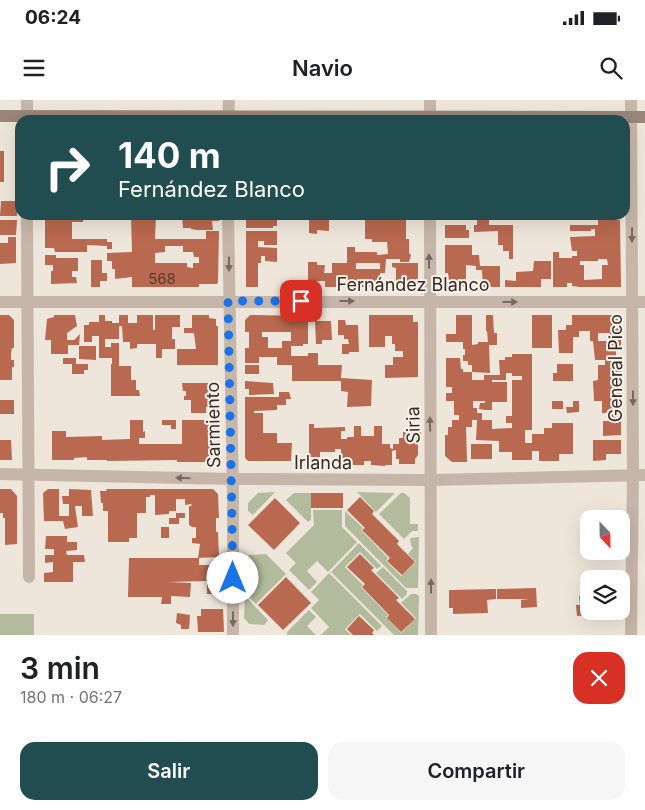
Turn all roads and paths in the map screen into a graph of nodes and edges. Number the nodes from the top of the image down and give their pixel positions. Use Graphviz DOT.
graph roads {
  1 [pos="27,100"];
  2 [pos="228,100"];
  3 [pos="430,100"];
  4 [pos="631,100"];
  5 [pos="27,115"];
  6 [pos="228,115"];
  7 [pos="430,115"];
  8 [pos="0,116"];
  9 [pos="631,116"];
  10 [pos="15,117"];
  11 [pos="645,117"];
  12 [pos="26,220"];
  13 [pos="228,220"];
  14 [pos="430,220"];
  15 [pos="228,301"];
  16 [pos="429,301"];
  17 [pos="0,302"];
  18 [pos="638,302"];
  19 [pos="26,303"];
  20 [pos="0,474"];
  21 [pos="28,474"];
  22 [pos="639,475"];
  23 [pos="232,479"];
  24 [pos="431,480"];
  25 [pos="29,577"];
  26 [pos="233,635"];
  27 [pos="431,635"];
  28 [pos="630,635"];
  1 -- 5 [label="street"];
  2 -- 6 [label="street"];
  3 -- 7 [label="street"];
  4 -- 9 [label="street, General Pico"];
  8 -- 10 [label="main road"];
  9 -- 11 [label="main road"];
  9 -- 18 [label="street, General Pico, one-way"];
  12 -- 19 [label="street"];
  13 -- 15 [label="street, Sarmiento, one-way"];
  16 -- 14 [label="street, Siria, one-way"];
  15 -- 16 [label="street, Fernández Blanco, one-way"];
  15 -- 19 [label="street, Fernández Blanco"];
  15 -- 23 [label="street, Sarmiento"];
  16 -- 18 [label="street, Fernández Blanco, one-way"];
  24 -- 16 [label="street, Siria, one-way"];
  17 -- 19 [label="street, Fernández Blanco"];
  18 -- 22 [label="street, General Pico, one-way"];
  19 -- 21 [label="street"];
  20 -- 21 [label="street, Irlanda"];
  23 -- 21 [label="street, Irlanda, one-way"];
  21 -- 25 [label="street"];
  22 -- 24 [label="street, Irlanda"];
  22 -- 28 [label="street, General Pico"];
  23 -- 24 [label="street, Irlanda"];
  23 -- 26 [label="street, Sarmiento, one-way"];
  27 -- 24 [label="street, Siria, one-way"];
}
